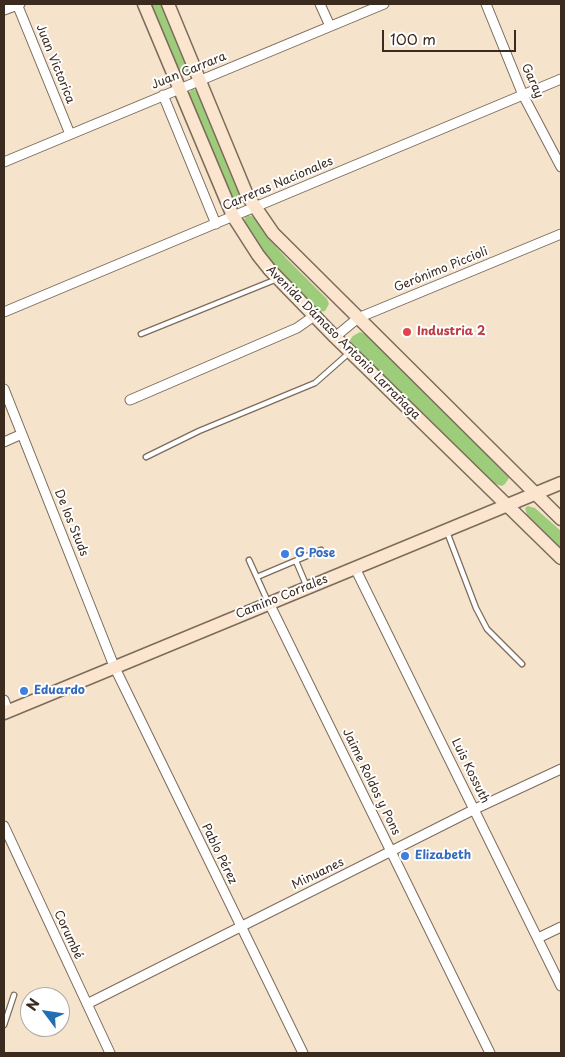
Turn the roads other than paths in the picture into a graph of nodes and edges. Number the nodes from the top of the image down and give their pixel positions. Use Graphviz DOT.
graph roads {
  1 [pos="18,4"];
  2 [pos="144,4"];
  3 [pos="168,4"];
  4 [pos="320,4"];
  5 [pos="384,4"];
  6 [pos="486,4"];
  7 [pos="4,10"];
  8 [pos="330,26"];
  9 [pos="561,79"];
  10 [pos="200,80"];
  11 [pos="179,89"];
  12 [pos="524,94"];
  13 [pos="163,95"];
  14 [pos="70,134"];
  15 [pos="4,162"];
  16 [pos="561,167"];
  17 [pos="254,208"];
  18 [pos="233,216"];
  19 [pos="216,224"];
  20 [pos="561,234"];
  21 [pos="278,278"];
  22 [pos="4,312"];
  23 [pos="314,316"];
  24 [pos="358,318"];
  25 [pos="140,334"];
  26 [pos="335,337"];
  27 [pos="350,352"];
  28 [pos="4,389"];
  29 [pos="130,400"];
  30 [pos="22,434"];
  31 [pos="4,442"];
  32 [pos="146,457"];
  33 [pos="561,483"];
  34 [pos="536,494"];
  35 [pos="508,506"];
  36 [pos="561,519"];
  37 [pos="446,531"];
  38 [pos="321,550"];
  39 [pos="561,558"];
  40 [pos="249,560"];
  41 [pos="296,561"];
  42 [pos="356,568"];
  43 [pos="257,578"];
  44 [pos="307,587"];
  45 [pos="269,603"];
  46 [pos="522,664"];
  47 [pos="114,666"];
  48 [pos="5,708"];
  49 [pos="561,769"];
  50 [pos="475,809"];
  51 [pos="4,826"];
  52 [pos="392,852"];
  53 [pos="240,926"];
  54 [pos="561,927"];
  55 [pos="538,938"];
  56 [pos="561,986"];
  57 [pos="14,995"];
  58 [pos="87,1004"];
  59 [pos="4,1025"];
  60 [pos="110,1053"];
  61 [pos="303,1053"];
  62 [pos="490,1053"];
  1 -- 7 [label="street"];
  1 -- 14 [label="street, Juan Victorica"];
  2 -- 11 [label="street, Avenida Dámaso Antonio Larrañaga"];
  3 -- 10 [label="street"];
  4 -- 8 [label="street"];
  5 -- 8 [label="street, Juan Carrara"];
  6 -- 12 [label="street, Garay"];
  8 -- 10 [label="street, Juan Carrara"];
  9 -- 12 [label="street, Carreras Nacionales"];
  10 -- 11 [label="street, Juan Carrara"];
  10 -- 17 [label="street"];
  11 -- 13 [label="street, Juan Carrara"];
  11 -- 18 [label="street, Avenida Dámaso Antonio Larrañaga"];
  12 -- 16 [label="street, Garay"];
  12 -- 17 [label="street, Carreras Nacionales"];
  13 -- 14 [label="street, Juan Carrara"];
  13 -- 19 [label="street"];
  14 -- 15 [label="street, Juan Carrara"];
  17 -- 18 [label="street, Carreras Nacionales"];
  17 -- 24 [label="street"];
  18 -- 19 [label="street, Carreras Nacionales"];
  18 -- 21 [label="street, Avenida Dámaso Antonio Larrañaga"];
  19 -- 22 [label="street, Carreras Nacionales"];
  20 -- 24 [label="street, Gerónimo Piccioli"];
  21 -- 23 [label="street, Avenida Dámaso Antonio Larrañaga"];
  21 -- 25 [label="lane"];
  23 -- 26 [label="street, Avenida Dámaso Antonio Larrañaga"];
  23 -- 29 [label="street"];
  24 -- 26 [label="street, Gerónimo Piccioli"];
  24 -- 34 [label="street"];
  26 -- 27 [label="street, Avenida Dámaso Antonio Larrañaga"];
  27 -- 32 [label="lane"];
  27 -- 35 [label="street, Avenida Dámaso Antonio Larrañaga"];
  28 -- 30 [label="street, De los Studs"];
  30 -- 31 [label="street"];
  30 -- 47 [label="street, De los Studs"];
  33 -- 34 [label="street, Camino Corrales"];
  34 -- 35 [label="street, Camino Corrales"];
  34 -- 36 [label="street"];
  35 -- 37 [label="street, Camino Corrales"];
  35 -- 39 [label="street, Avenida Dámaso Antonio Larrañaga"];
  37 -- 42 [label="street, Camino Corrales"];
  37 -- 46 [label="lane"];
  38 -- 41 [label="lane"];
  40 -- 43 [label="lane"];
  41 -- 43 [label="lane"];
  41 -- 44 [label="lane"];
  42 -- 44 [label="street, Camino Corrales"];
  42 -- 50 [label="street, Luis Kossuth"];
  43 -- 45 [label="lane"];
  44 -- 45 [label="street, Camino Corrales"];
  45 -- 47 [label="street, Camino Corrales"];
  45 -- 52 [label="street, Jaime Roldos y Pons"];
  47 -- 48 [label="street, Camino Corrales"];
  47 -- 53 [label="street, Pablo Pérez"];
  49 -- 50 [label="street, Minuanes"];
  50 -- 52 [label="street, Minuanes"];
  50 -- 55 [label="street, Luis Kossuth"];
  51 -- 58 [label="street, Corumbé"];
  52 -- 53 [label="street, Minuanes"];
  52 -- 62 [label="street, Jaime Roldos y Pons"];
  53 -- 58 [label="street, Minuanes"];
  53 -- 61 [label="street, Pablo Pérez"];
  54 -- 55 [label="street"];
  55 -- 56 [label="street, Luis Kossuth"];
  57 -- 59 [label="lane"];
  58 -- 60 [label="street, Corumbé"];
}
